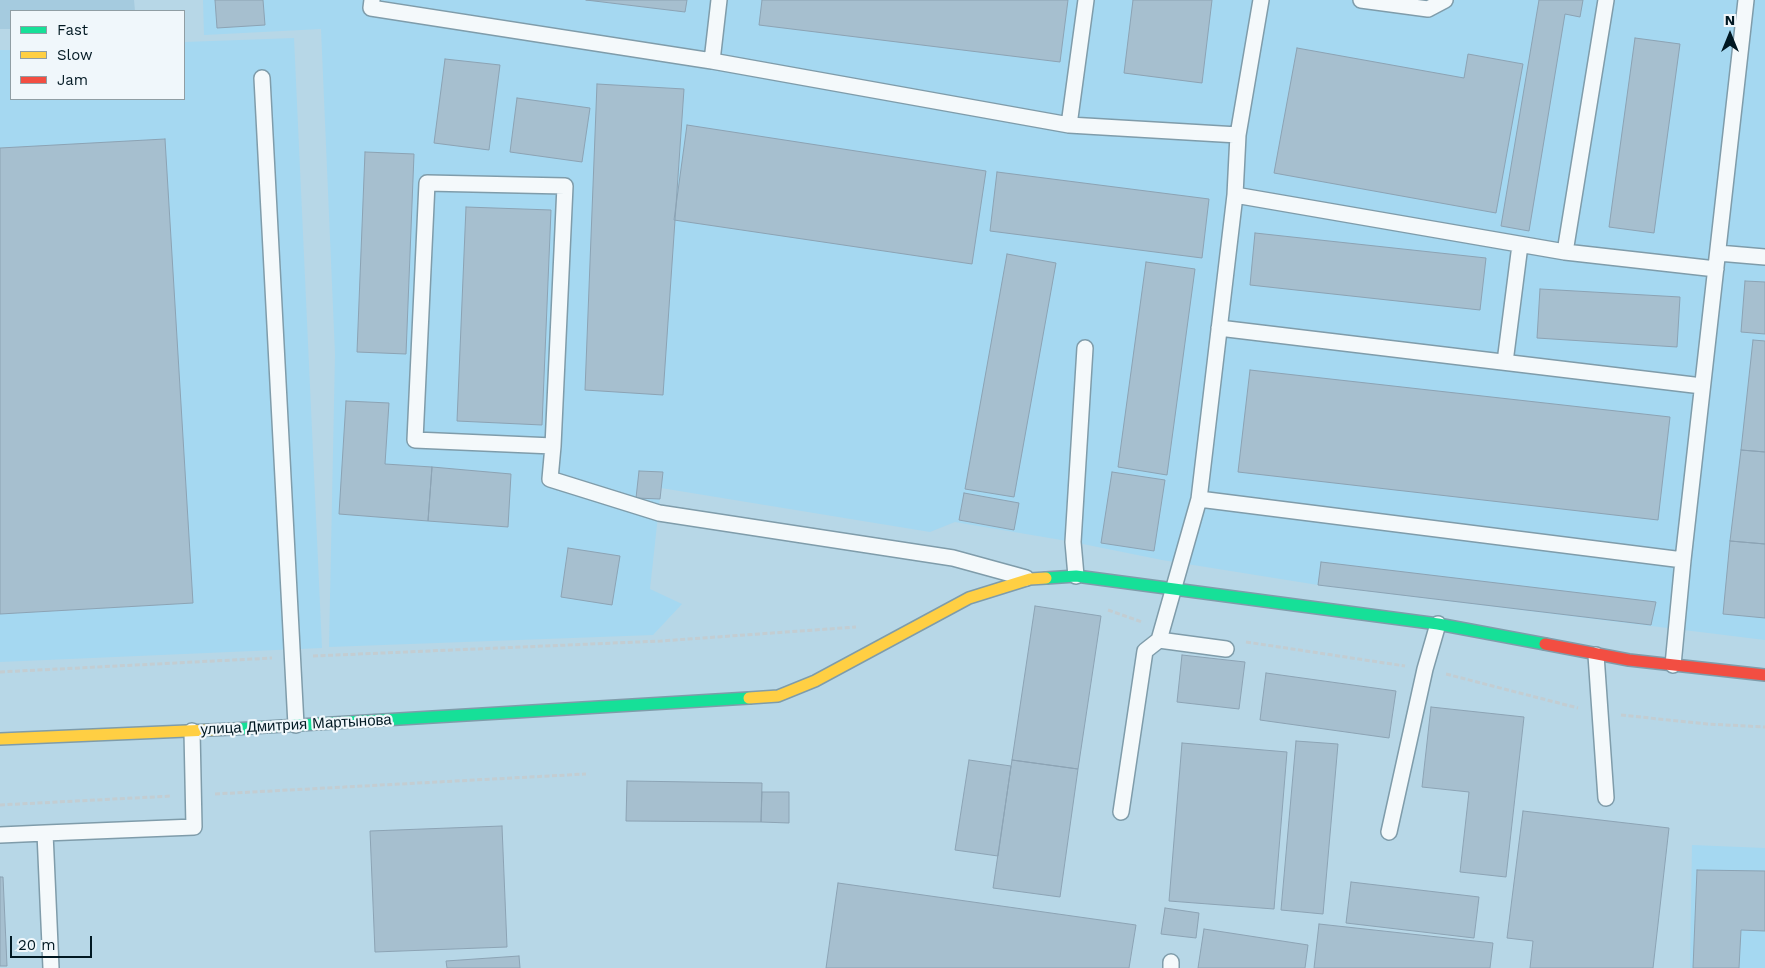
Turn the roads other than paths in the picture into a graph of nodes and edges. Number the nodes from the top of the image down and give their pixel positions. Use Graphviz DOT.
graph roads {
  1 [pos="372,0"];
  2 [pos="719,0"];
  3 [pos="1086,0"];
  4 [pos="1261,0"];
  5 [pos="1361,0"];
  6 [pos="1445,0"];
  7 [pos="1606,0"];
  8 [pos="1746,0"];
  9 [pos="712,61"];
  10 [pos="262,78"];
  11 [pos="1069,125"];
  12 [pos="1238,135"];
  13 [pos="1235,195"];
  14 [pos="1520,245"];
  15 [pos="1565,252"];
  16 [pos="1718,253"];
  17 [pos="1765,258"];
  18 [pos="1716,269"];
  19 [pos="1220,328"];
  20 [pos="1084,348"];
  21 [pos="1506,362"];
  22 [pos="1702,386"];
  23 [pos="553,446"];
  24 [pos="1199,500"];
  25 [pos="1683,560"];
  26 [pos="1076,576"];
  27 [pos="1030,579"];
  28 [pos="1173,589"];
  29 [pos="1438,624"];
  30 [pos="1159,640"];
  31 [pos="1226,649"];
  32 [pos="1596,654"];
  33 [pos="1674,665"];
  34 [pos="1765,675"];
  35 [pos="296,724"];
  36 [pos="192,731"];
  37 [pos="0,739"];
  38 [pos="1606,798"];
  39 [pos="1121,812"];
  40 [pos="1389,832"];
  41 [pos="45,833"];
  42 [pos="0,835"];
  43 [pos="51,968"];
  1 -- 9 [label="lane"];
  2 -- 9 [label="lane"];
  3 -- 11 [label="lane"];
  4 -- 12 [label="lane"];
  5 -- 6 [label="lane"];
  7 -- 15 [label="lane"];
  8 -- 16 [label="lane"];
  9 -- 11 [label="lane"];
  10 -- 35 [label="lane"];
  11 -- 12 [label="lane"];
  12 -- 13 [label="lane"];
  13 -- 14 [label="lane"];
  13 -- 19 [label="lane"];
  14 -- 15 [label="lane"];
  14 -- 21 [label="lane"];
  15 -- 18 [label="lane"];
  16 -- 17 [label="lane"];
  16 -- 18 [label="lane"];
  18 -- 22 [label="lane"];
  19 -- 21 [label="lane"];
  19 -- 24 [label="lane"];
  20 -- 26 [label="lane"];
  21 -- 22 [label="lane"];
  22 -- 25 [label="lane"];
  23 -- 23 [label="lane"];
  23 -- 27 [label="lane"];
  24 -- 25 [label="lane"];
  24 -- 28 [label="lane"];
  25 -- 33 [label="lane"];
  26 -- 27 [label="street, улица Дмитрия Мартынова"];
  26 -- 28 [label="street, улица Дмитрия Мартынова"];
  27 -- 35 [label="street, улица Дмитрия Мартынова"];
  28 -- 29 [label="street, улица Дмитрия Мартынова"];
  28 -- 30 [label="lane"];
  29 -- 32 [label="street, улица Дмитрия Мартынова"];
  29 -- 40 [label="lane"];
  30 -- 31 [label="lane"];
  30 -- 39 [label="lane"];
  32 -- 33 [label="street, улица Дмитрия Мартынова"];
  32 -- 38 [label="lane"];
  33 -- 34 [label="street, улица Дмитрия Мартынова"];
  35 -- 36 [label="street, улица Дмитрия Мартынова"];
  36 -- 37 [label="street, улица Дмитрия Мартынова"];
  36 -- 41 [label="lane"];
  41 -- 42 [label="lane"];
  41 -- 43 [label="lane"];
}
